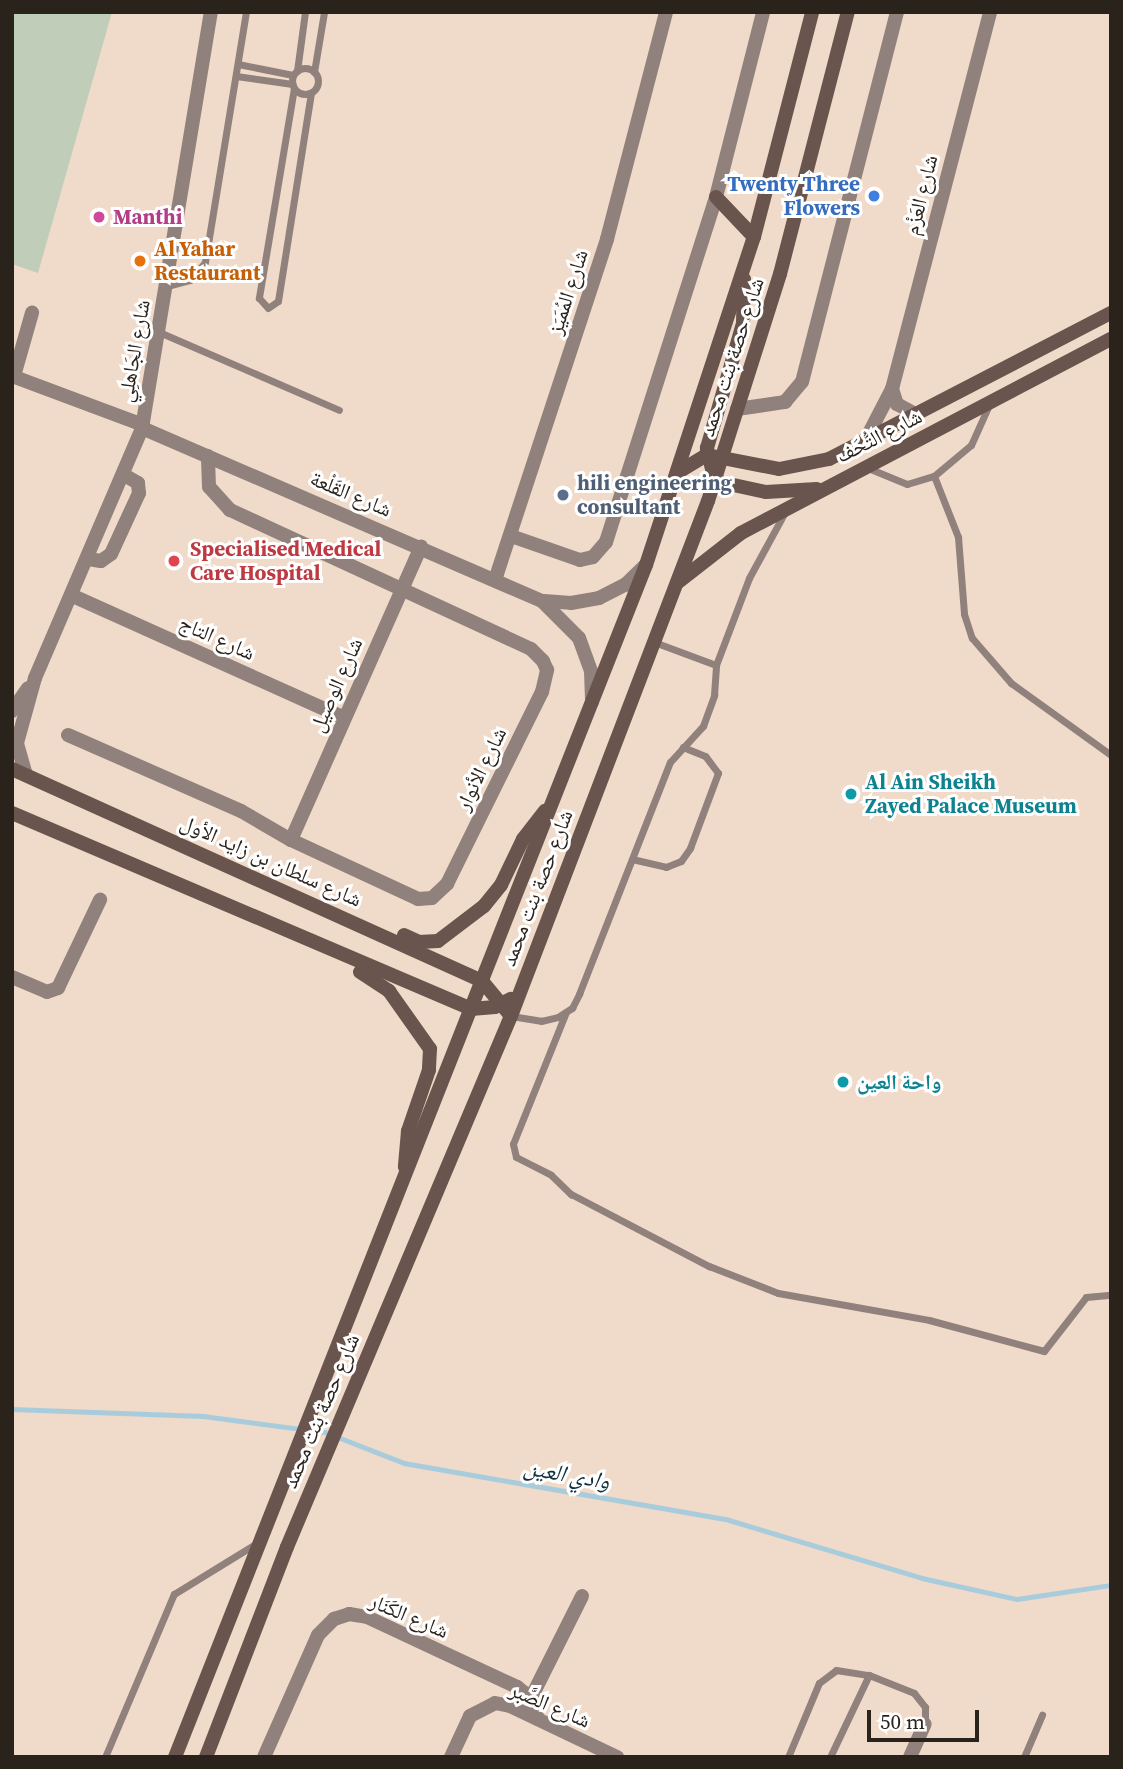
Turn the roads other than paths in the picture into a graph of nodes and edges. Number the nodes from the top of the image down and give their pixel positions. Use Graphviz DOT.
graph roads {
  1 [pos="211,12"];
  2 [pos="246,12"];
  3 [pos="305,12"];
  4 [pos="324,12"];
  5 [pos="666,12"];
  6 [pos="763,12"];
  7 [pos="812,12"];
  8 [pos="848,12"];
  9 [pos="897,12"];
  10 [pos="990,12"];
  11 [pos="237,64"];
  12 [pos="314,72"];
  13 [pos="295,73"];
  14 [pos="236,76"];
  15 [pos="293,86"];
  16 [pos="311,93"];
  17 [pos="716,197"];
  18 [pos="271,224"];
  19 [pos="289,227"];
  20 [pos="754,237"];
  21 [pos="743,273"];
  22 [pos="167,286"];
  23 [pos="32,313"];
  24 [pos="1111,313"];
  25 [pos="159,332"];
  26 [pos="1111,339"];
  27 [pos="13,376"];
  28 [pos="892,389"];
  29 [pos="989,404"];
  30 [pos="737,409"];
  31 [pos="339,410"];
  32 [pos="917,415"];
  33 [pos="142,426"];
  34 [pos="864,443"];
  35 [pos="707,455"];
  36 [pos="208,456"];
  37 [pos="722,457"];
  38 [pos="864,467"];
  39 [pos="679,472"];
  40 [pos="124,475"];
  41 [pos="934,475"];
  42 [pos="715,481"];
  43 [pos="822,489"];
  44 [pos="786,510"];
  45 [pos="511,536"];
  46 [pos="421,547"];
  47 [pos="88,559"];
  48 [pos="646,565"];
  49 [pos="495,580"];
  50 [pos="676,584"];
  51 [pos="401,592"];
  52 [pos="73,596"];
  53 [pos="542,601"];
  54 [pos="654,642"];
  55 [pos="716,665"];
  56 [pos="35,678"];
  57 [pos="591,706"];
  58 [pos="12,711"];
  59 [pos="344,718"];
  60 [pos="68,735"];
  61 [pos="683,747"];
  62 [pos="1111,755"];
  63 [pos="12,769"];
  64 [pos="26,775"];
  65 [pos="551,806"];
  66 [pos="12,813"];
  67 [pos="290,840"];
  68 [pos="632,859"];
  69 [pos="100,900"];
  70 [pos="332,910"];
  71 [pos="285,932"];
  72 [pos="12,977"];
  73 [pos="482,981"];
  74 [pos="471,1009"];
  75 [pos="507,1010"];
  76 [pos="566,1012"];
  77 [pos="405,1178"];
  78 [pos="1111,1296"];
  79 [pos="265,1535"];
  80 [pos="582,1596"];
  81 [pos="869,1675"];
  82 [pos="530,1698"];
  83 [pos="1042,1715"];
  84 [pos="538,1719"];
  85 [pos="925,1724"];
  86 [pos="105,1757"];
  87 [pos="175,1757"];
  88 [pos="206,1757"];
  89 [pos="264,1757"];
  90 [pos="451,1757"];
  91 [pos="617,1757"];
  92 [pos="788,1757"];
  93 [pos="830,1757"];
  94 [pos="911,1757"];
  95 [pos="1024,1757"];
  1 -- 22 [label="street, شارع الجَاهلِي"];
  2 -- 11 [label="lane"];
  3 -- 13 [label="lane"];
  4 -- 12 [label="lane"];
  5 -- 45 [label="street, شارع المُمَيَز"];
  6 -- 17 [label="street"];
  7 -- 20 [label="main road, شارع حصة بنت محمد"];
  8 -- 30 [label="main road, شارع حصة بنت محمد"];
  9 -- 30 [label="street"];
  10 -- 28 [label="street, شارع العَزْم"];
  11 -- 13 [label="lane"];
  11 -- 14 [label="lane"];
  12 -- 13 [label="lane"];
  12 -- 16 [label="lane"];
  13 -- 15 [label="lane"];
  14 -- 15 [label="lane"];
  14 -- 22 [label="lane"];
  15 -- 16 [label="lane"];
  15 -- 18 [label="lane"];
  16 -- 19 [label="lane"];
  17 -- 20 [label="main road"];
  17 -- 45 [label="street"];
  18 -- 19 [label="lane"];
  18 -- 19 [label="lane"];
  20 -- 21 [label="main road, شارع حصة بنت محمد"];
  21 -- 35 [label="main road"];
  21 -- 39 [label="main road, شارع حصة بنت محمد"];
  22 -- 25 [label="street, شارع الجَاهلِي"];
  23 -- 27 [label="street, شارع القَلْعة"];
  24 -- 32 [label="main road, شارع التُّحَف"];
  25 -- 31 [label="lane"];
  25 -- 33 [label="street, شارع الجَاهلِي"];
  26 -- 29 [label="main road, شارع التُّحَف"];
  27 -- 33 [label="street, شارع القَلْعة"];
  28 -- 32 [label="street"];
  28 -- 34 [label="street, شارع العَزْم"];
  29 -- 38 [label="main road, شارع التُّحَف"];
  29 -- 41 [label="lane"];
  30 -- 37 [label="main road, شارع حصة بنت محمد"];
  32 -- 34 [label="main road, شارع التُّحَف"];
  33 -- 36 [label="street, شارع القَلْعة"];
  33 -- 40 [label="street, شارع الجَاهلِي"];
  34 -- 37 [label="main road, شارع التُّحَف"];
  35 -- 37 [label="main road, شارع التُّحَف"];
  35 -- 39 [label="main road"];
  35 -- 42 [label="main road"];
  36 -- 46 [label="street, شارع القَلْعة"];
  36 -- 51 [label="street, شارع الأنوار"];
  37 -- 42 [label="main road, شارع حصة بنت محمد"];
  38 -- 41 [label="lane"];
  38 -- 43 [label="main road, شارع التُّحَف"];
  39 -- 48 [label="main road, شارع حصة بنت محمد"];
  40 -- 47 [label="street, شارع الجَاهلِي"];
  40 -- 47 [label="street"];
  41 -- 62 [label="lane"];
  42 -- 43 [label="main road"];
  42 -- 50 [label="main road, شارع حصة بنت محمد"];
  43 -- 44 [label="main road, شارع التُّحَف"];
  44 -- 50 [label="main road, شارع التُّحَف"];
  44 -- 55 [label="lane"];
  45 -- 49 [label="street, شارع المُمَيَز"];
  46 -- 49 [label="street, شارع القَلْعة"];
  46 -- 51 [label="street, شارع الوصيل"];
  47 -- 52 [label="street, شارع الجَاهلِي"];
  48 -- 53 [label="street, شارع القَلْعة"];
  48 -- 57 [label="main road, شارع حصة بنت محمد"];
  49 -- 53 [label="street, شارع القَلْعة"];
  50 -- 54 [label="main road, شارع حصة بنت محمد"];
  51 -- 59 [label="street, شارع الوصيل"];
  51 -- 67 [label="street, شارع الأنوار"];
  52 -- 56 [label="street, شارع الجَاهلِي"];
  52 -- 59 [label="street, شارع التاج"];
  53 -- 57 [label="street, شارع القَلْعة"];
  54 -- 55 [label="lane"];
  54 -- 75 [label="main road, شارع حصة بنت محمد"];
  55 -- 61 [label="lane"];
  56 -- 58 [label="street, شارع الجَاهلِي"];
  56 -- 64 [label="street, شارع الجَاهلِي"];
  57 -- 65 [label="main road, شارع حصة بنت محمد"];
  59 -- 67 [label="street, شارع الوصيل"];
  60 -- 67 [label="street, شارع الأنوار"];
  61 -- 68 [label="lane"];
  61 -- 68 [label="lane"];
  63 -- 64 [label="main road, شارع سلطان بن زايد الأول"];
  64 -- 70 [label="main road, شارع سلطان بن زايد الأول"];
  65 -- 70 [label="main road"];
  65 -- 73 [label="main road, شارع حصة بنت محمد"];
  66 -- 71 [label="main road"];
  68 -- 76 [label="lane"];
  69 -- 72 [label="street"];
  70 -- 73 [label="main road, شارع سلطان بن زايد الأول"];
  71 -- 74 [label="main road"];
  71 -- 77 [label="main road"];
  73 -- 74 [label="main road, شارع حصة بنت محمد"];
  73 -- 75 [label="main road, شارع سلطان بن زايد الأول"];
  74 -- 75 [label="main road"];
  74 -- 77 [label="main road, شارع حصة بنت محمد"];
  75 -- 76 [label="lane"];
  75 -- 88 [label="main road, شارع حصة بنت محمد"];
  76 -- 78 [label="lane"];
  77 -- 79 [label="main road, شارع حصة بنت محمد"];
  79 -- 86 [label="lane"];
  79 -- 87 [label="main road, شارع حصة بنت محمد"];
  80 -- 82 [label="street"];
  81 -- 85 [label="lane"];
  81 -- 92 [label="lane"];
  81 -- 93 [label="lane"];
  82 -- 84 [label="street"];
  82 -- 89 [label="street, شارع الكَنَار"];
  83 -- 95 [label="lane"];
  84 -- 90 [label="street, شارع الصَّبر"];
  84 -- 91 [label="street, شارع الصَّبر"];
  85 -- 94 [label="street"];
}
